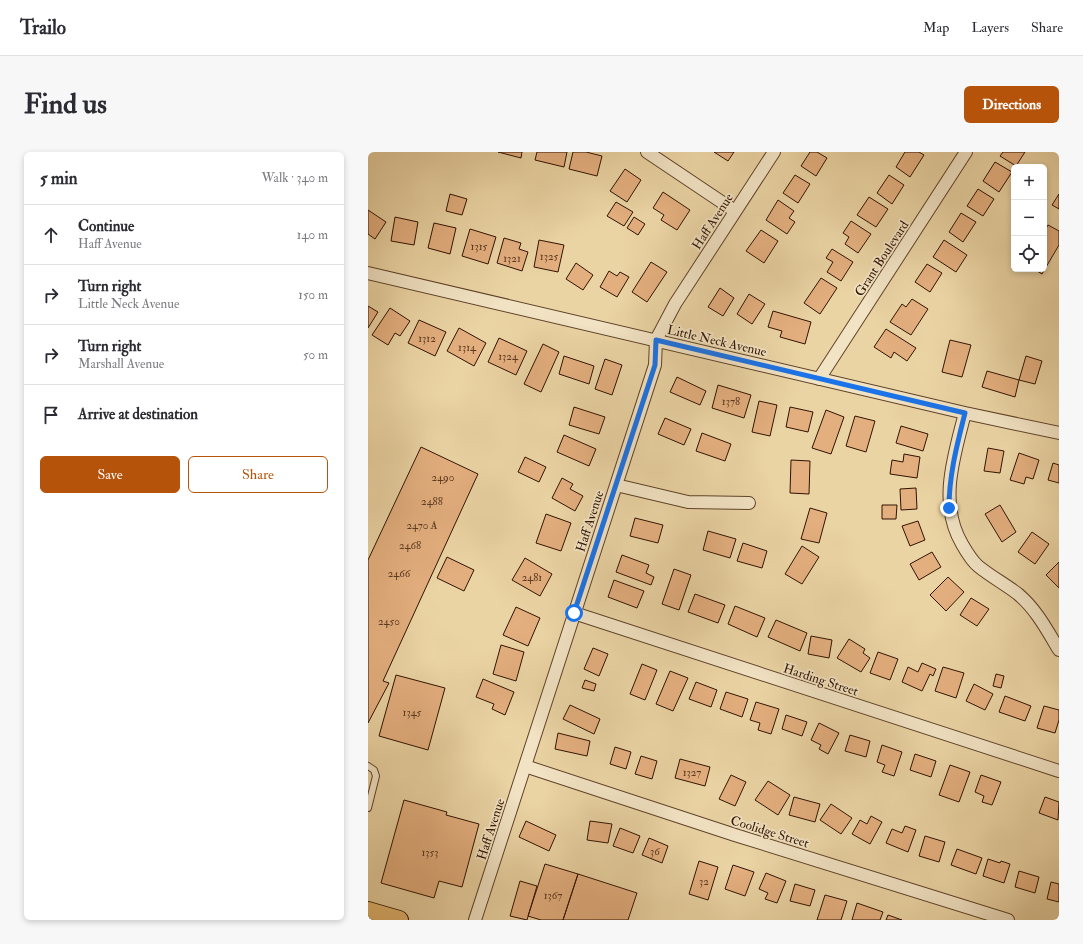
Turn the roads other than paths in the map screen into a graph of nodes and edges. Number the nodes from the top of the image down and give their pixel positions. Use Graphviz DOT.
graph roads {
  1 [pos="647,152"];
  2 [pos="774,152"];
  3 [pos="966,152"];
  4 [pos="735,211"];
  5 [pos="368,273"];
  6 [pos="656,340"];
  7 [pos="818,379"];
  8 [pos="965,413"];
  9 [pos="1059,434"];
  10 [pos="616,485"];
  11 [pos="749,503"];
  12 [pos="574,613"];
  13 [pos="1059,650"];
  14 [pos="368,766"];
  15 [pos="525,766"];
  16 [pos="1059,771"];
  17 [pos="368,808"];
  18 [pos="376,915"];
  19 [pos="399,920"];
  20 [pos="475,920"];
  21 [pos="1008,920"];
  1 -- 4 [label="street"];
  2 -- 4 [label="street, Haff Avenue"];
  3 -- 7 [label="street, Grant Boulevard"];
  4 -- 6 [label="street, Haff Avenue"];
  5 -- 6 [label="street, Little Neck Avenue"];
  6 -- 7 [label="street, Little Neck Avenue"];
  6 -- 10 [label="street, Haff Avenue"];
  7 -- 8 [label="street, Little Neck Avenue"];
  8 -- 9 [label="street, Little Neck Avenue"];
  8 -- 13 [label="street"];
  10 -- 11 [label="street"];
  10 -- 12 [label="street, Haff Avenue"];
  12 -- 15 [label="street, Haff Avenue"];
  12 -- 16 [label="street, Harding Street"];
  14 -- 17 [label="lane"];
  15 -- 20 [label="street, Haff Avenue"];
  15 -- 21 [label="street, Coolidge Street"];
  18 -- 19 [label="main road"];
}
